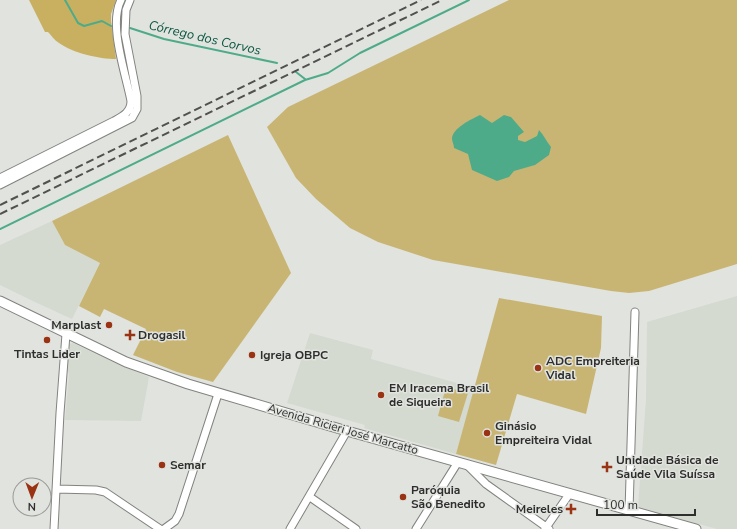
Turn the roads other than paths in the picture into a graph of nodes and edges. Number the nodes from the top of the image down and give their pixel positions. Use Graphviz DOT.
graph roads {
  1 [pos="121,0"];
  2 [pos="130,0"];
  3 [pos="0,178"];
  4 [pos="0,185"];
  5 [pos="0,301"];
  6 [pos="635,312"];
  7 [pos="66,334"];
  8 [pos="218,394"];
  9 [pos="347,431"];
  10 [pos="462,463"];
  11 [pos="56,489"];
  12 [pos="570,493"];
  13 [pos="310,497"];
  14 [pos="629,511"];
  15 [pos="677,527"];
  16 [pos="547,528"];
  17 [pos="54,529"];
  18 [pos="160,529"];
  19 [pos="164,529"];
  20 [pos="290,529"];
  21 [pos="356,529"];
  22 [pos="416,529"];
  23 [pos="696,529"];
  1 -- 3 [label="street"];
  2 -- 4 [label="street"];
  5 -- 7 [label="main road, Avenida Ricieri José Marcatto"];
  6 -- 14 [label="street"];
  7 -- 8 [label="main road, Avenida Ricieri José Marcatto"];
  7 -- 11 [label="street"];
  8 -- 9 [label="main road, Avenida Ricieri José Marcatto"];
  8 -- 19 [label="street"];
  9 -- 10 [label="main road, Avenida Ricieri José Marcatto"];
  9 -- 13 [label="street"];
  10 -- 12 [label="main road, Avenida Ricieri José Marcatto"];
  10 -- 16 [label="street"];
  10 -- 22 [label="street"];
  11 -- 17 [label="street"];
  11 -- 18 [label="street"];
  12 -- 14 [label="main road, Avenida Ricieri José Marcatto"];
  12 -- 16 [label="street"];
  13 -- 20 [label="street"];
  13 -- 21 [label="street"];
  14 -- 15 [label="main road, Avenida Ricieri José Marcatto"];
  15 -- 23 [label="main road, Avenida Ricieri José Marcatto"];
}
